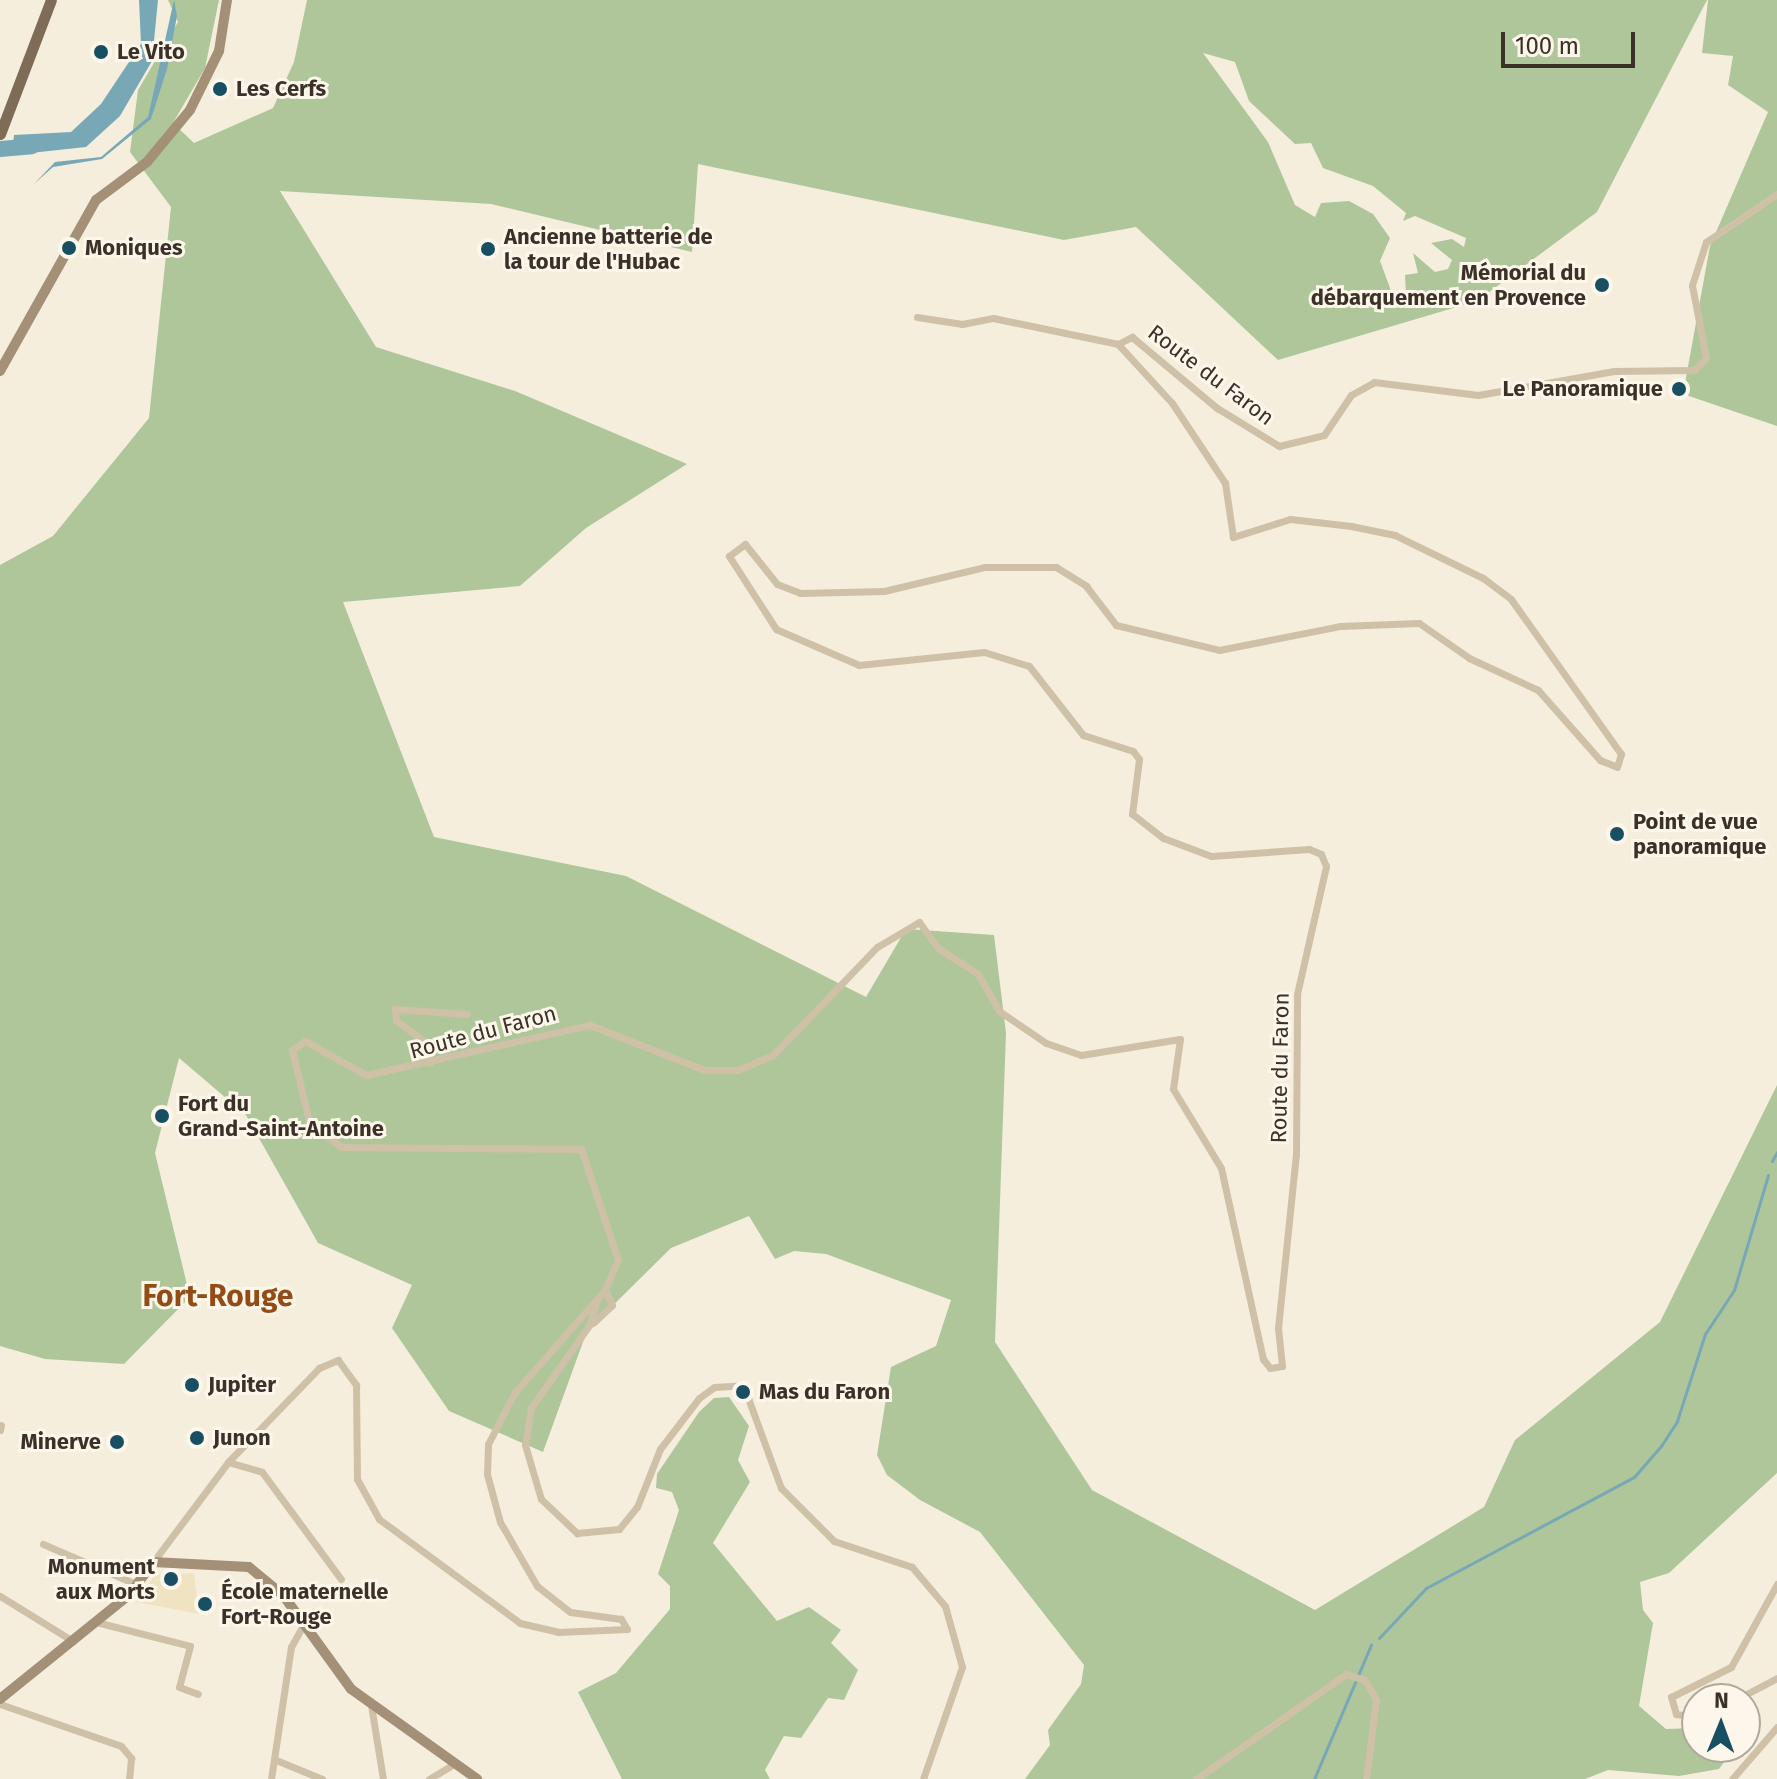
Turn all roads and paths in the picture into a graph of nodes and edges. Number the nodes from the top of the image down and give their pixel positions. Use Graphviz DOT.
graph roads {
  1 [pos="51,0"];
  2 [pos="227,0"];
  3 [pos="1,129"];
  4 [pos="1777,194"];
  5 [pos="917,317"];
  6 [pos="1118,344"];
  7 [pos="0,371"];
  8 [pos="467,1014"];
  9 [pos="430,1063"];
  10 [pos="605,1290"];
  11 [pos="597,1299"];
  12 [pos="590,1324"];
  13 [pos="228,1462"];
  14 [pos="43,1544"];
  15 [pos="153,1562"];
  16 [pos="341,1579"];
  17 [pos="1777,1584"];
  18 [pos="138,1585"];
  19 [pos="0,1596"];
  20 [pos="96,1622"];
  21 [pos="304,1624"];
  22 [pos="74,1642"];
  23 [pos="1699,1683"];
  24 [pos="1681,1692"];
  25 [pos="198,1694"];
  26 [pos="0,1701"];
  27 [pos="371,1703"];
  28 [pos="1681,1714"];
  29 [pos="1777,1727"];
  30 [pos="276,1760"];
  31 [pos="456,1763"];
  32 [pos="129,1779"];
  33 [pos="271,1779"];
  34 [pos="322,1779"];
  35 [pos="381,1779"];
  36 [pos="429,1779"];
  37 [pos="477,1779"];
  38 [pos="923,1779"];
  39 [pos="1196,1779"];
  40 [pos="1366,1779"];
  41 [pos="1732,1779"];
  1 -- 3 [label="main road"];
  2 -- 7 [label="main road"];
  4 -- 6 [label="street, Route du Faron"];
  5 -- 6 [label="street"];
  6 -- 9 [label="street, Route du Faron"];
  8 -- 9 [label="street"];
  9 -- 10 [label="street, Route du Faron"];
  10 -- 11 [label="street"];
  10 -- 12 [label="street"];
  11 -- 12 [label="street"];
  11 -- 13 [label="street"];
  12 -- 38 [label="street"];
  13 -- 15 [label="street"];
  13 -- 16 [label="street"];
  14 -- 18 [label="street"];
  15 -- 18 [label="main road"];
  15 -- 21 [label="main road"];
  17 -- 23 [label="street"];
  18 -- 20 [label="main road"];
  19 -- 22 [label="street"];
  20 -- 22 [label="main road"];
  20 -- 25 [label="street"];
  21 -- 27 [label="main road"];
  21 -- 30 [label="street"];
  22 -- 26 [label="main road"];
  24 -- 28 [label="street"];
  26 -- 32 [label="street"];
  27 -- 31 [label="main road"];
  27 -- 35 [label="street"];
  29 -- 41 [label="street"];
  30 -- 33 [label="street"];
  30 -- 34 [label="street"];
  31 -- 36 [label="street"];
  31 -- 37 [label="main road"];
  39 -- 40 [label="street"];
}
